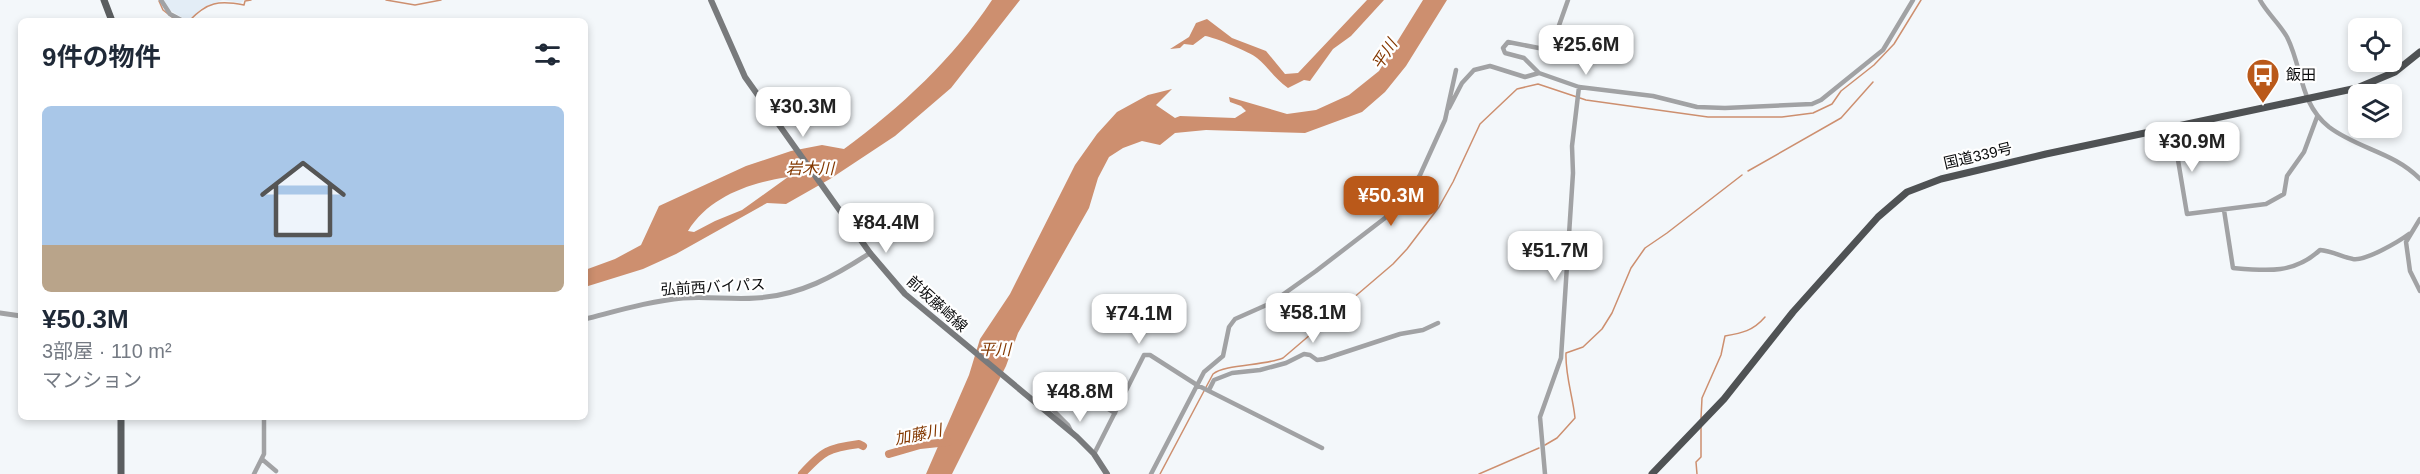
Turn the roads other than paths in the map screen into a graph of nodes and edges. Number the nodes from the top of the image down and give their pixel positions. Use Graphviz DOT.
graph roads {
  1 [pos="104,0"];
  2 [pos="161,0"];
  3 [pos="711,0"];
  4 [pos="1568,0"];
  5 [pos="1913,0"];
  6 [pos="2260,0"];
  7 [pos="110,18"];
  8 [pos="177,18"];
  9 [pos="2420,52"];
  10 [pos="1456,70"];
  11 [pos="1539,73"];
  12 [pos="1579,87"];
  13 [pos="2307,98"];
  14 [pos="1449,108"];
  15 [pos="2317,117"];
  16 [pos="2162,129"];
  17 [pos="2420,179"];
  18 [pos="2224,210"];
  19 [pos="855,212"];
  20 [pos="846,218"];
  21 [pos="2420,219"];
  22 [pos="2409,234"];
  23 [pos="870,253"];
  24 [pos="2420,291"];
  25 [pos="0,313"];
  26 [pos="18,316"];
  27 [pos="588,319"];
  28 [pos="1438,324"];
  29 [pos="1199,386"];
  30 [pos="1208,390"];
  31 [pos="1115,413"];
  32 [pos="121,420"];
  33 [pos="264,420"];
  34 [pos="1072,433"];
  35 [pos="1322,448"];
  36 [pos="1094,454"];
  37 [pos="263,460"];
  38 [pos="276,471"];
  39 [pos="121,474"];
  40 [pos="255,474"];
  41 [pos="1107,474"];
  42 [pos="1151,474"];
  43 [pos="1545,474"];
  44 [pos="1652,474"];
  1 -- 7 [label="main road"];
  2 -- 8 [label="street"];
  3 -- 20 [label="main road, 前坂藤崎線"];
  4 -- 11 [label="street"];
  5 -- 12 [label="street"];
  6 -- 13 [label="street"];
  9 -- 13 [label="highway, 国道339号"];
  10 -- 14 [label="street"];
  11 -- 12 [label="street"];
  11 -- 14 [label="street"];
  12 -- 43 [label="street"];
  13 -- 15 [label="street"];
  13 -- 16 [label="highway, 国道339号"];
  14 -- 29 [label="street"];
  15 -- 17 [label="street"];
  15 -- 18 [label="street"];
  16 -- 18 [label="street"];
  16 -- 44 [label="highway, 国道339号"];
  18 -- 22 [label="street"];
  19 -- 20 [label="street"];
  20 -- 23 [label="main road, 前坂藤崎線"];
  21 -- 22 [label="street"];
  22 -- 24 [label="street"];
  23 -- 27 [label="street, 弘前西バイパス"];
  23 -- 34 [label="main road, 前坂藤崎線"];
  25 -- 26 [label="street"];
  28 -- 30 [label="street"];
  29 -- 30 [label="street"];
  29 -- 31 [label="street"];
  29 -- 42 [label="street"];
  30 -- 35 [label="street"];
  31 -- 34 [label="street"];
  31 -- 36 [label="street"];
  32 -- 39 [label="main road"];
  33 -- 37 [label="street"];
  34 -- 36 [label="main road, 前坂藤崎線"];
  36 -- 41 [label="main road, 前坂藤崎線"];
  37 -- 38 [label="street"];
  37 -- 40 [label="street"];
}
